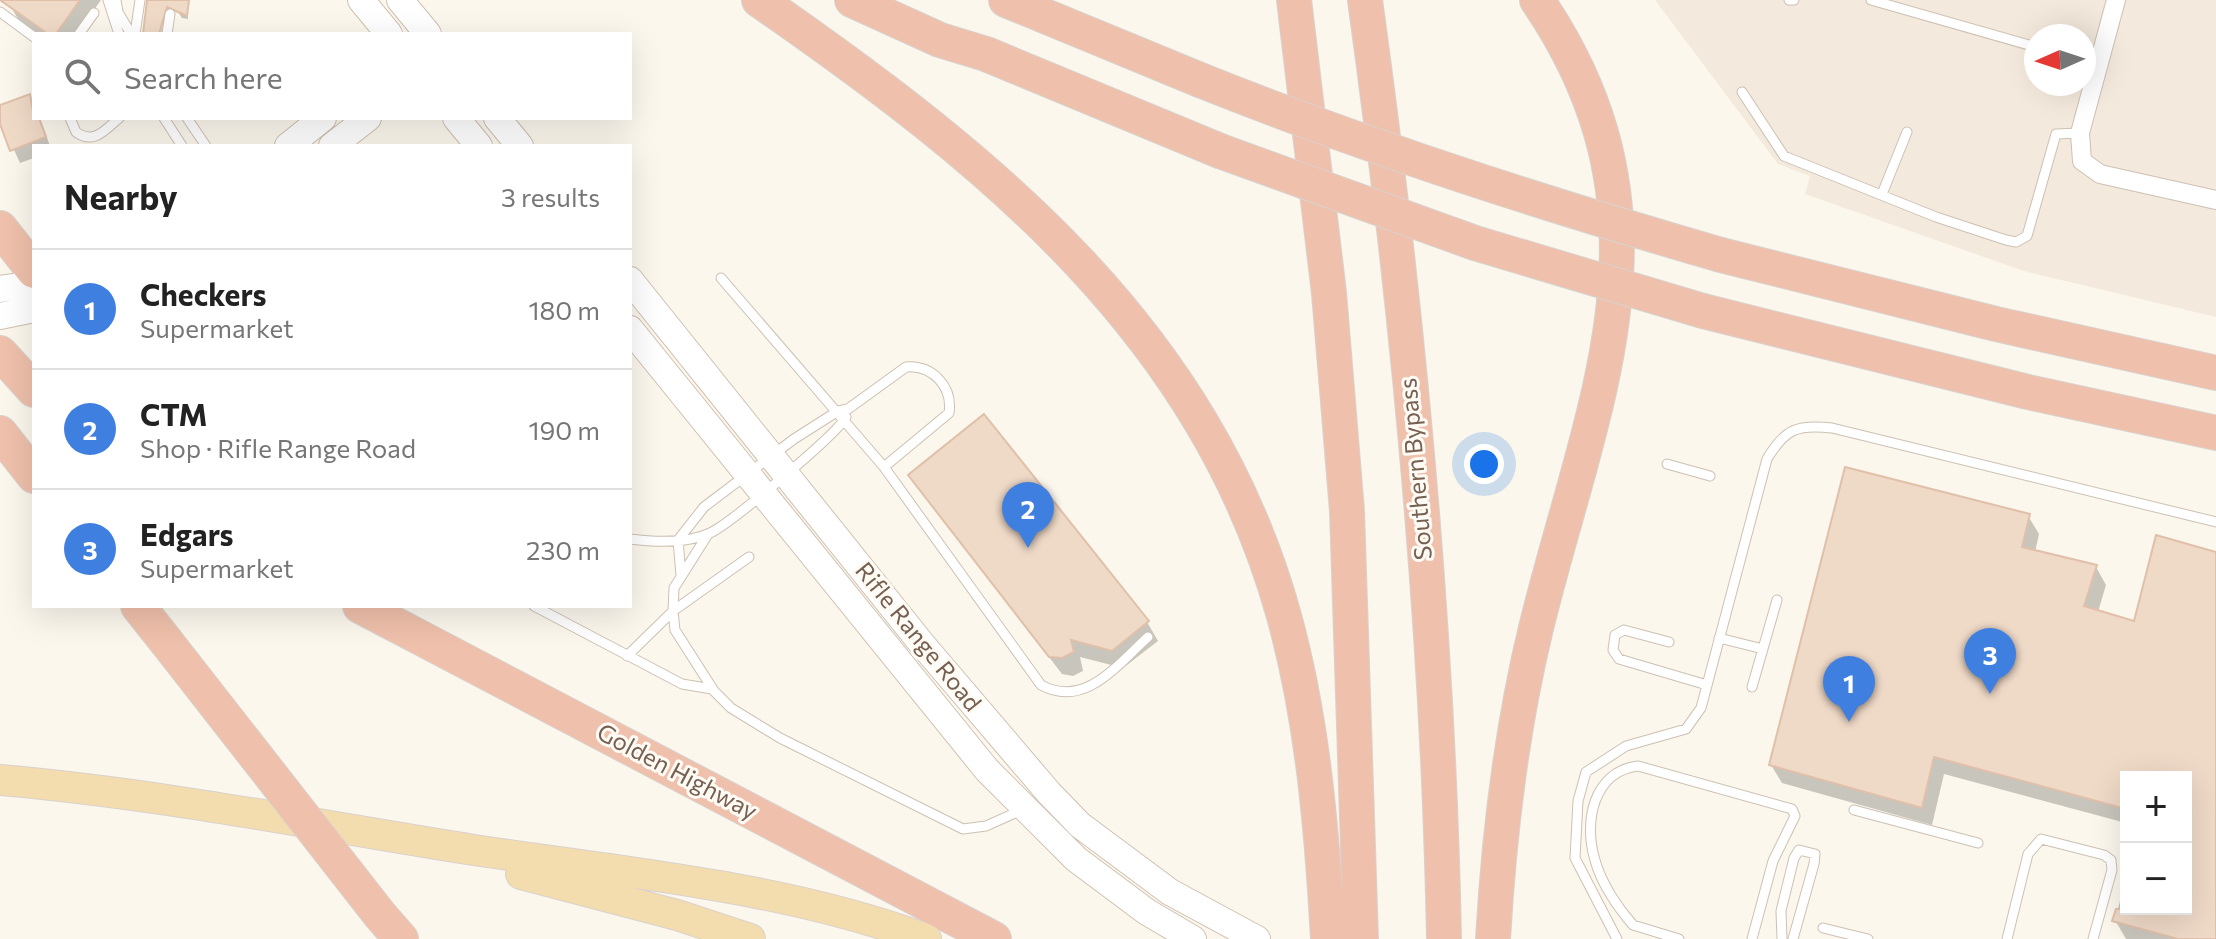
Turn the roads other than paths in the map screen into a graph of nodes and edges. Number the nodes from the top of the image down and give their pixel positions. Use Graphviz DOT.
graph roads {
  1 [pos="108,0"];
  2 [pos="116,0"];
  3 [pos="140,0"];
  4 [pos="361,0"];
  5 [pos="400,0"];
  6 [pos="759,0"];
  7 [pos="852,0"];
  8 [pos="1006,0"];
  9 [pos="1294,0"];
  10 [pos="1365,0"];
  11 [pos="1537,0"];
  12 [pos="1871,0"];
  13 [pos="2116,0"];
  14 [pos="0,12"];
  15 [pos="94,13"];
  16 [pos="170,14"];
  17 [pos="382,30"];
  18 [pos="80,32"];
  19 [pos="118,32"];
  20 [pos="132,32"];
  21 [pos="133,32"];
  22 [pos="167,32"];
  23 [pos="425,32"];
  24 [pos="32,36"];
  25 [pos="2024,44"];
  26 [pos="2096,52"];
  27 [pos="1742,92"];
  28 [pos="2086,96"];
  29 [pos="71,120"];
  30 [pos="117,120"];
  31 [pos="165,120"];
  32 [pos="188,120"];
  33 [pos="320,120"];
  34 [pos="365,120"];
  35 [pos="458,120"];
  36 [pos="499,120"];
  37 [pos="1907,132"];
  38 [pos="2080,133"];
  39 [pos="181,144"];
  40 [pos="205,144"];
  41 [pos="290,144"];
  42 [pos="335,144"];
  43 [pos="477,144"];
  44 [pos="518,144"];
  45 [pos="1882,194"];
  46 [pos="2216,200"];
  47 [pos="0,228"];
  48 [pos="32,268"];
  49 [pos="721,278"];
  50 [pos="632,282"];
  51 [pos="32,284"];
  52 [pos="0,289"];
  53 [pos="32,309"];
  54 [pos="0,316"];
  55 [pos="632,331"];
  56 [pos="2212,371"];
  57 [pos="843,410"];
  58 [pos="845,420"];
  59 [pos="0,433"];
  60 [pos="2216,433"];
  61 [pos="781,464"];
  62 [pos="1667,464"];
  63 [pos="884,467"];
  64 [pos="32,473"];
  65 [pos="1710,476"];
  66 [pos="758,484"];
  67 [pos="2216,522"];
  68 [pos="708,534"];
  69 [pos="632,539"];
  70 [pos="678,540"];
  71 [pos="749,557"];
  72 [pos="681,575"];
  73 [pos="1777,600"];
  74 [pos="140,608"];
  75 [pos="364,608"];
  76 [pos="538,608"];
  77 [pos="673,611"];
  78 [pos="1148,637"];
  79 [pos="1719,638"];
  80 [pos="1669,642"];
  81 [pos="1763,649"];
  82 [pos="627,656"];
  83 [pos="1707,685"];
  84 [pos="1752,687"];
  85 [pos="712,689"];
  86 [pos="0,780"];
  87 [pos="1024,809"];
  88 [pos="1854,810"];
  89 [pos="363,833"];
  90 [pos="1978,843"];
  91 [pos="1611,925"];
  92 [pos="391,927"];
  93 [pos="1823,928"];
  94 [pos="750,939"];
  95 [pos="926,939"];
  96 [pos="994,939"];
  97 [pos="1193,939"];
  98 [pos="1257,939"];
  99 [pos="1328,939"];
  100 [pos="1361,939"];
  101 [pos="1444,939"];
  102 [pos="1493,939"];
  103 [pos="1617,939"];
  104 [pos="1624,939"];
  105 [pos="1679,939"];
  106 [pos="1752,939"];
  107 [pos="1782,939"];
  108 [pos="1793,939"];
  109 [pos="1868,939"];
  110 [pos="2007,939"];
  111 [pos="2093,939"];
  1 -- 19 [label="lane"];
  2 -- 20 [label="lane"];
  3 -- 21 [label="lane"];
  4 -- 17 [label="main road"];
  5 -- 23 [label="main road"];
  6 -- 99 [label="highway"];
  7 -- 60 [label="highway, bridge"];
  8 -- 56 [label="highway, bridge"];
  9 -- 100 [label="highway"];
  10 -- 101 [label="highway, Southern Bypass"];
  11 -- 102 [label="highway"];
  12 -- 25 [label="lane"];
  13 -- 26 [label="street"];
  14 -- 24 [label="lane"];
  15 -- 18 [label="lane"];
  16 -- 22 [label="lane"];
  27 -- 45 [label="lane"];
  28 -- 38 [label="street"];
  29 -- 30 [label="lane"];
  31 -- 39 [label="lane"];
  32 -- 40 [label="lane"];
  33 -- 41 [label="main road"];
  34 -- 42 [label="main road"];
  35 -- 43 [label="main road"];
  36 -- 44 [label="main road"];
  37 -- 45 [label="lane"];
  38 -- 45 [label="lane"];
  38 -- 46 [label="street"];
  47 -- 48 [label="highway"];
  49 -- 57 [label="lane"];
  50 -- 61 [label="main road, Rifle Range Road"];
  51 -- 52 [label="main road"];
  53 -- 54 [label="main road"];
  55 -- 66 [label="main road, Rifle Range Road"];
  57 -- 58 [label="lane"];
  57 -- 61 [label="lane"];
  57 -- 63 [label="lane"];
  58 -- 61 [label="lane"];
  58 -- 63 [label="lane"];
  59 -- 64 [label="highway"];
  61 -- 66 [label="lane"];
  61 -- 66 [label="lane"];
  61 -- 98 [label="main road, Rifle Range Road"];
  62 -- 65 [label="lane"];
  63 -- 78 [label="lane"];
  66 -- 68 [label="lane"];
  66 -- 70 [label="lane"];
  66 -- 87 [label="main road, Rifle Range Road"];
  67 -- 79 [label="lane"];
  68 -- 70 [label="lane"];
  68 -- 72 [label="lane"];
  69 -- 70 [label="lane"];
  70 -- 72 [label="lane"];
  71 -- 77 [label="lane"];
  72 -- 77 [label="lane"];
  73 -- 81 [label="lane"];
  74 -- 92 [label="highway, bridge"];
  75 -- 96 [label="highway, Golden Highway"];
  76 -- 82 [label="lane"];
  77 -- 82 [label="lane"];
  77 -- 85 [label="lane"];
  79 -- 81 [label="lane"];
  79 -- 83 [label="lane"];
  80 -- 83 [label="lane"];
  81 -- 84 [label="lane"];
  82 -- 85 [label="lane"];
  83 -- 91 [label="lane"];
  85 -- 87 [label="lane"];
  86 -- 89 [label="main road"];
  87 -- 97 [label="main road, Rifle Range Road"];
  88 -- 90 [label="lane"];
  89 -- 94 [label="main road"];
  89 -- 95 [label="main road"];
  91 -- 103 [label="lane"];
  91 -- 104 [label="lane"];
  93 -- 109 [label="lane"];
  105 -- 106 [label="lane"];
  107 -- 108 [label="lane"];
  110 -- 111 [label="lane"];
}
